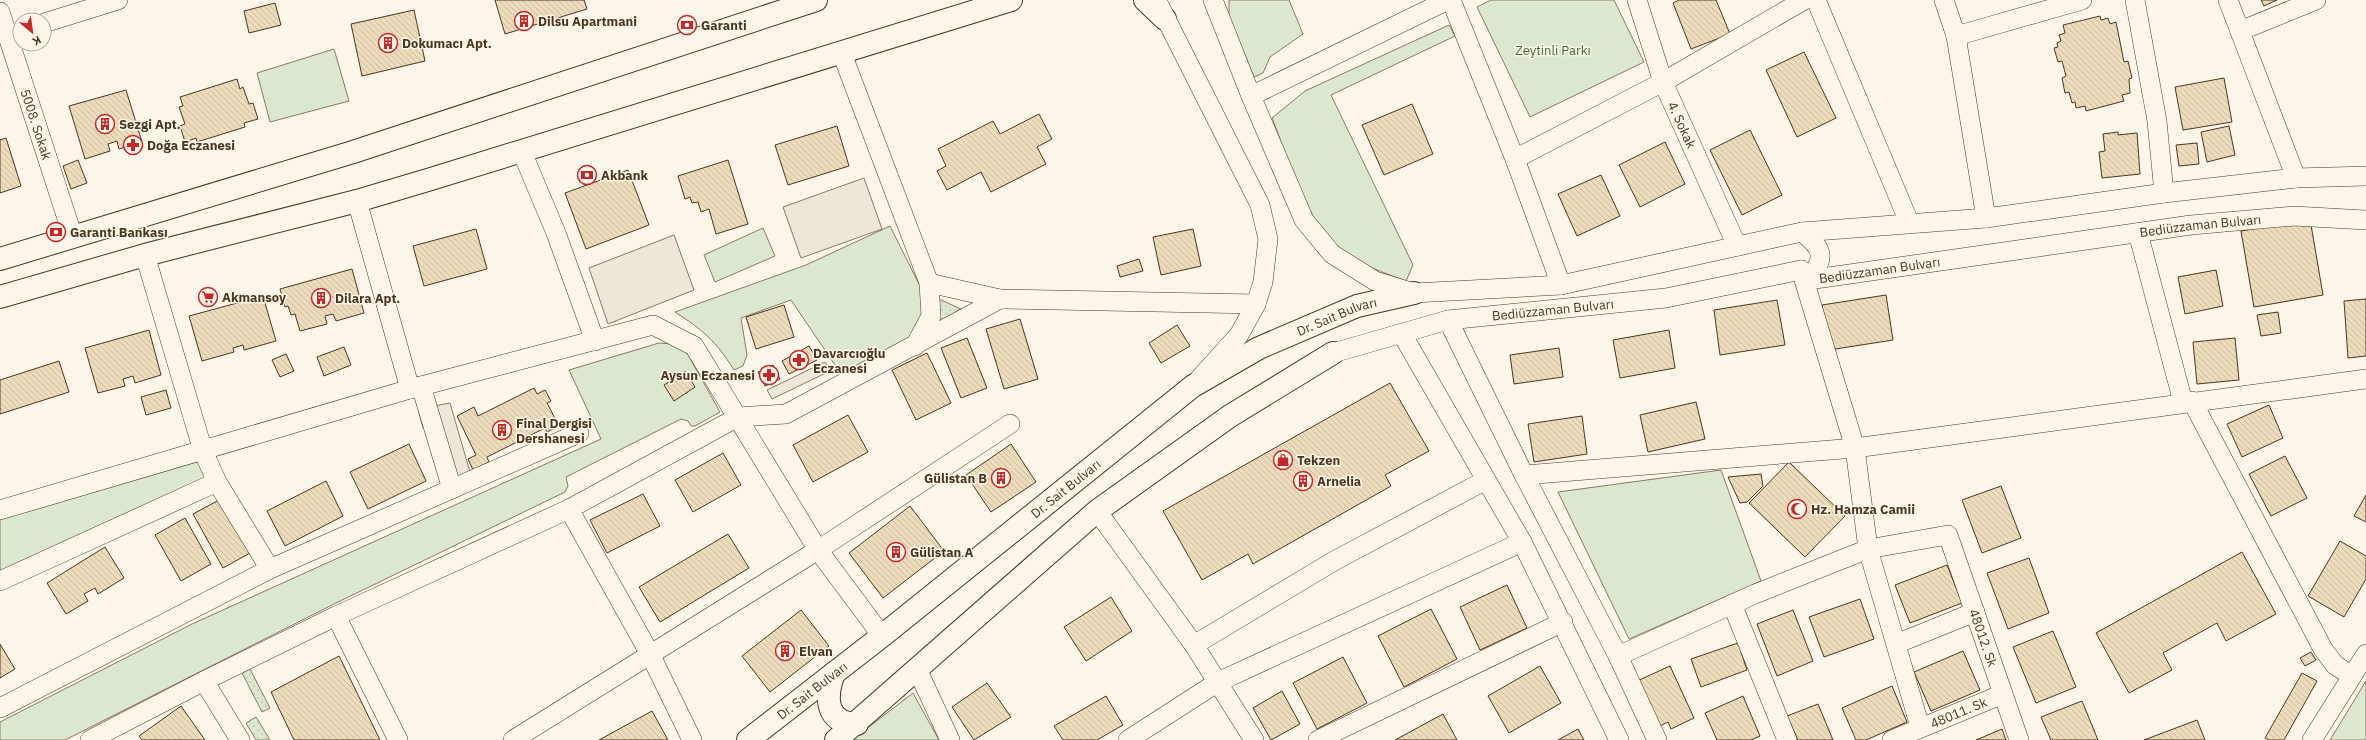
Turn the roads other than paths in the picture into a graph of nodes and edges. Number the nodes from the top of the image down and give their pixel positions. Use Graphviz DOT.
graph roads {
  1 [pos="118,0"];
  2 [pos="816,0"];
  3 [pos="1011,0"];
  4 [pos="1145,0"];
  5 [pos="1213,0"];
  6 [pos="1449,0"];
  7 [pos="1637,0"];
  8 [pos="1804,0"];
  9 [pos="1816,0"];
  10 [pos="1944,0"];
  11 [pos="2082,0"];
  12 [pos="2136,0"];
  13 [pos="2228,0"];
  14 [pos="2316,0"];
  15 [pos="780,6"];
  16 [pos="1161,10"];
  17 [pos="0,12"];
  18 [pos="52,21"];
  19 [pos="2240,32"];
  20 [pos="9,33"];
  21 [pos="1956,36"];
  22 [pos="841,51"];
  23 [pos="1663,82"];
  24 [pos="1251,96"];
  25 [pos="522,152"];
  26 [pos="1515,159"];
  27 [pos="2366,176"];
  28 [pos="2296,178"];
  29 [pos="2164,193"];
  30 [pos="357,201"];
  31 [pos="1986,218"];
  32 [pos="2366,220"];
  33 [pos="1909,222"];
  34 [pos="1802,232"];
  35 [pos="2138,233"];
  36 [pos="73,237"];
  37 [pos="1737,246"];
  38 [pos="145,255"];
  39 [pos="0,259"];
  40 [pos="1805,275"];
  41 [pos="929,283"];
  42 [pos="1560,285"];
  43 [pos="1414,293"];
  44 [pos="0,297"];
  45 [pos="1000,299"];
  46 [pos="1256,304"];
  47 [pos="1448,320"];
  48 [pos="1402,334"];
  49 [pos="595,341"];
  50 [pos="915,346"];
  51 [pos="1333,353"];
  52 [pos="2366,379"];
  53 [pos="1193,386"];
  54 [pos="415,388"];
  55 [pos="2187,402"];
  56 [pos="738,417"];
  57 [pos="1010,424"];
  58 [pos="579,433"];
  59 [pos="1855,448"];
  60 [pos="202,451"];
  61 [pos="1524,475"];
  62 [pos="1486,480"];
  63 [pos="217,482"];
  64 [pos="452,489"];
  65 [pos="569,509"];
  66 [pos="0,510"];
  67 [pos="1097,511"];
  68 [pos="1522,542"];
  69 [pos="1868,549"];
  70 [pos="818,550"];
  71 [pos="270,569"];
  72 [pos="0,581"];
  73 [pos="1732,604"];
  74 [pos="1975,612"];
  75 [pos="336,616"];
  76 [pos="1563,622"];
  77 [pos="882,636"];
  78 [pos="1896,644"];
  79 [pos="1194,645"];
  80 [pos="650,654"];
  81 [pos="2366,654"];
  82 [pos="1618,656"];
  83 [pos="917,669"];
  84 [pos="834,673"];
  85 [pos="2352,676"];
  86 [pos="204,681"];
  87 [pos="1218,682"];
  88 [pos="2003,694"];
  89 [pos="0,708"];
  90 [pos="857,724"];
  91 [pos="1920,727"];
  92 [pos="114,735"];
  93 [pos="90,740"];
  94 [pos="240,740"];
  95 [pos="398,740"];
  96 [pos="512,740"];
  97 [pos="692,740"];
  98 [pos="748,740"];
  99 [pos="836,740"];
  100 [pos="950,740"];
  101 [pos="1128,740"];
  102 [pos="1254,740"];
  103 [pos="1318,740"];
  104 [pos="1619,740"];
  105 [pos="1657,740"];
  106 [pos="1787,740"];
  107 [pos="1892,740"];
  108 [pos="2019,740"];
  109 [pos="2312,740"];
  1 -- 18 [label="street"];
  2 -- 15 [label="main road"];
  3 -- 22 [label="main road"];
  4 -- 16 [label="main road"];
  5 -- 24 [label="street"];
  6 -- 24 [label="street"];
  6 -- 26 [label="street"];
  7 -- 23 [label="street, 4. Sokak"];
  8 -- 23 [label="street"];
  9 -- 33 [label="street"];
  10 -- 21 [label="street"];
  11 -- 21 [label="street"];
  12 -- 29 [label="street"];
  13 -- 19 [label="street"];
  14 -- 19 [label="street"];
  15 -- 36 [label="main road"];
  16 -- 46 [label="street"];
  17 -- 20 [label="street, 5008. Sokak"];
  19 -- 28 [label="street"];
  20 -- 36 [label="street, 5008. Sokak"];
  21 -- 31 [label="street"];
  22 -- 25 [label="main road"];
  22 -- 41 [label="street"];
  23 -- 26 [label="street"];
  23 -- 37 [label="street, 4. Sokak"];
  24 -- 43 [label="street"];
  25 -- 30 [label="main road"];
  25 -- 49 [label="street"];
  26 -- 42 [label="street"];
  27 -- 28 [label="street, Bediüzzaman Bulvarı"];
  28 -- 29 [label="street, Bediüzzaman Bulvarı"];
  29 -- 31 [label="street, Bediüzzaman Bulvarı"];
  30 -- 38 [label="main road"];
  30 -- 54 [label="street"];
  31 -- 33 [label="street, Bediüzzaman Bulvarı"];
  32 -- 35 [label="street, Bediüzzaman Bulvarı"];
  33 -- 34 [label="street, Bediüzzaman Bulvarı"];
  34 -- 37 [label="street, Bediüzzaman Bulvarı"];
  34 -- 40 [label="street"];
  35 -- 40 [label="street, Bediüzzaman Bulvarı"];
  35 -- 55 [label="street"];
  36 -- 39 [label="main road"];
  37 -- 42 [label="street, Bediüzzaman Bulvarı"];
  38 -- 44 [label="main road"];
  38 -- 60 [label="street"];
  40 -- 47 [label="street, Bediüzzaman Bulvarı"];
  40 -- 59 [label="street"];
  41 -- 45 [label="street"];
  41 -- 50 [label="street"];
  42 -- 43 [label="street, Bediüzzaman Bulvarı"];
  43 -- 53 [label="main road, Dr. Sait Bulvarı"];
  45 -- 46 [label="street"];
  45 -- 50 [label="street"];
  46 -- 53 [label="street"];
  47 -- 48 [label="street, Bediüzzaman Bulvarı"];
  47 -- 61 [label="street"];
  48 -- 51 [label="street, Bediüzzaman Bulvarı"];
  48 -- 62 [label="street"];
  49 -- 54 [label="street"];
  49 -- 56 [label="street"];
  50 -- 56 [label="street"];
  51 -- 67 [label="main road"];
  52 -- 55 [label="street"];
  53 -- 77 [label="main road, Dr. Sait Bulvarı"];
  54 -- 60 [label="street"];
  54 -- 64 [label="street"];
  55 -- 59 [label="street"];
  55 -- 85 [label="street"];
  56 -- 65 [label="street"];
  56 -- 70 [label="street"];
  57 -- 70 [label="street"];
  58 -- 64 [label="street"];
  59 -- 61 [label="street"];
  59 -- 69 [label="street"];
  60 -- 63 [label="street"];
  60 -- 66 [label="street"];
  61 -- 82 [label="street"];
  62 -- 68 [label="street"];
  62 -- 79 [label="street"];
  63 -- 71 [label="street"];
  63 -- 72 [label="street"];
  64 -- 71 [label="street"];
  65 -- 75 [label="street"];
  65 -- 80 [label="street"];
  67 -- 79 [label="street"];
  67 -- 83 [label="main road"];
  68 -- 76 [label="street"];
  68 -- 87 [label="street"];
  69 -- 73 [label="street"];
  69 -- 74 [label="street, 48012. Sk"];
  69 -- 78 [label="street"];
  70 -- 77 [label="street"];
  70 -- 80 [label="street"];
  71 -- 89 [label="street"];
  73 -- 82 [label="street"];
  73 -- 106 [label="street"];
  74 -- 78 [label="street"];
  74 -- 88 [label="street, 48012. Sk"];
  75 -- 86 [label="street"];
  75 -- 95 [label="street"];
  76 -- 103 [label="street"];
  76 -- 104 [label="street"];
  77 -- 84 [label="main road, Dr. Sait Bulvarı"];
  78 -- 91 [label="street"];
  79 -- 87 [label="street"];
  80 -- 96 [label="street"];
  80 -- 97 [label="street"];
  81 -- 85 [label="street"];
  82 -- 105 [label="street"];
  83 -- 90 [label="main road"];
  83 -- 100 [label="street"];
  84 -- 90 [label="main road"];
  84 -- 98 [label="main road, Dr. Sait Bulvarı"];
  85 -- 109 [label="street"];
  86 -- 92 [label="street"];
  86 -- 94 [label="street"];
  87 -- 101 [label="street"];
  87 -- 102 [label="street"];
  88 -- 91 [label="street, 48011. Sk"];
  88 -- 108 [label="street, 48012. Sk"];
  90 -- 99 [label="main road"];
  91 -- 107 [label="street, 48011. Sk"];
  92 -- 93 [label="street"];
}
